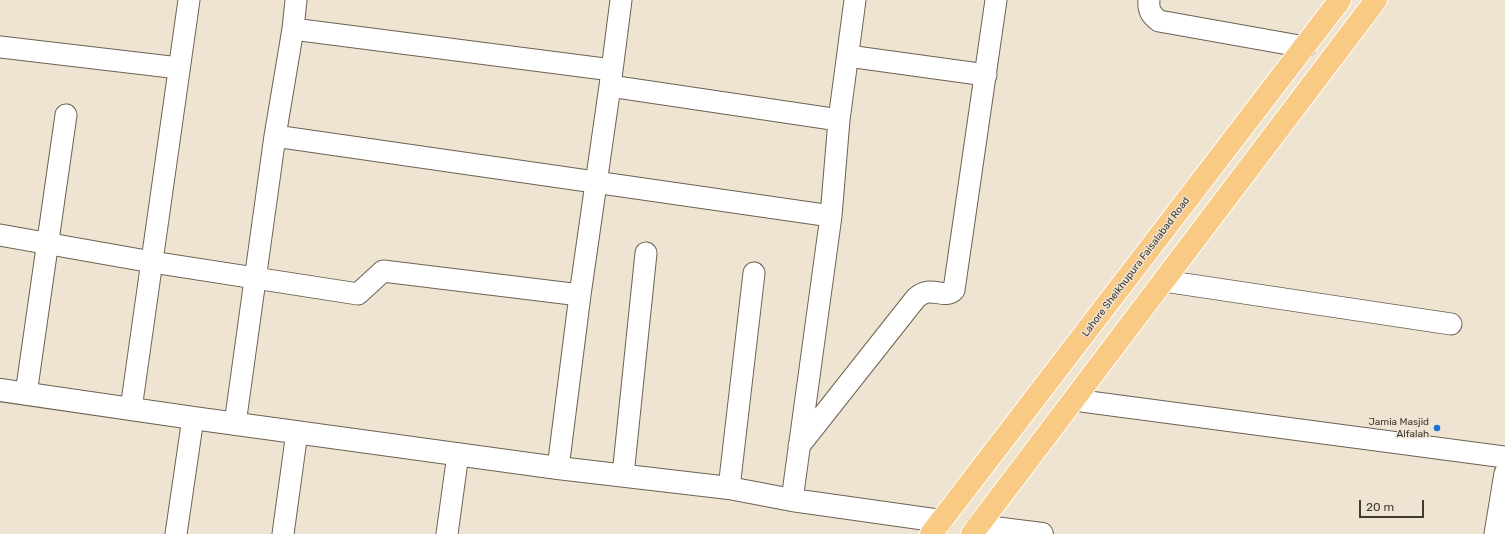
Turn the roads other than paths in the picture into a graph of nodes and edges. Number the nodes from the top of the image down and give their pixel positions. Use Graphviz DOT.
graph roads {
  1 [pos="189,0"];
  2 [pos="296,0"];
  3 [pos="621,0"];
  4 [pos="996,0"];
  5 [pos="1149,0"];
  6 [pos="1340,0"];
  7 [pos="1376,0"];
  8 [pos="850,1"];
  9 [pos="293,29"];
  10 [pos="0,47"];
  11 [pos="1305,47"];
  12 [pos="848,56"];
  13 [pos="179,68"];
  14 [pos="986,74"];
  15 [pos="611,78"];
  16 [pos="66,115"];
  17 [pos="838,120"];
  18 [pos="275,136"];
  19 [pos="596,182"];
  20 [pos="831,216"];
  21 [pos="0,236"];
  22 [pos="48,243"];
  23 [pos="646,253"];
  24 [pos="152,262"];
  25 [pos="754,273"];
  26 [pos="255,278"];
  27 [pos="1164,281"];
  28 [pos="580,295"];
  29 [pos="1451,324"];
  30 [pos="0,390"];
  31 [pos="26,394"];
  32 [pos="1074,400"];
  33 [pos="131,409"];
  34 [pos="193,418"];
  35 [pos="235,424"];
  36 [pos="297,432"];
  37 [pos="799,446"];
  38 [pos="458,454"];
  39 [pos="1505,457"];
  40 [pos="558,468"];
  41 [pos="1505,473"];
  42 [pos="623,475"];
  43 [pos="729,488"];
  44 [pos="792,500"];
  45 [pos="936,527"];
  46 [pos="975,530"];
  47 [pos="176,534"];
  48 [pos="283,534"];
  49 [pos="447,534"];
  50 [pos="1042,534"];
  51 [pos="1495,534"];
  1 -- 13 [label="street"];
  2 -- 9 [label="street"];
  3 -- 15 [label="street"];
  4 -- 14 [label="street"];
  5 -- 11 [label="street"];
  6 -- 11 [label="highway, Lahore Sheikhupura Faisalabad Road"];
  7 -- 27 [label="highway"];
  8 -- 12 [label="street"];
  9 -- 15 [label="street"];
  9 -- 18 [label="street"];
  10 -- 13 [label="street"];
  11 -- 45 [label="highway, Lahore Sheikhupura Faisalabad Road"];
  12 -- 14 [label="street"];
  12 -- 17 [label="street"];
  13 -- 24 [label="street"];
  14 -- 37 [label="street"];
  15 -- 17 [label="street"];
  15 -- 19 [label="street"];
  16 -- 22 [label="street"];
  17 -- 20 [label="street"];
  18 -- 19 [label="street"];
  18 -- 26 [label="street"];
  19 -- 20 [label="street"];
  19 -- 28 [label="street"];
  20 -- 37 [label="street"];
  21 -- 22 [label="street"];
  22 -- 24 [label="street"];
  22 -- 31 [label="street"];
  23 -- 42 [label="street"];
  24 -- 26 [label="street"];
  24 -- 33 [label="street"];
  25 -- 43 [label="street"];
  26 -- 28 [label="street"];
  26 -- 35 [label="street"];
  27 -- 29 [label="street"];
  27 -- 32 [label="highway"];
  28 -- 40 [label="street"];
  30 -- 31 [label="street"];
  31 -- 33 [label="street"];
  32 -- 39 [label="street"];
  32 -- 46 [label="highway"];
  33 -- 34 [label="street"];
  34 -- 35 [label="street"];
  34 -- 47 [label="street"];
  35 -- 36 [label="street"];
  36 -- 38 [label="street"];
  36 -- 48 [label="street"];
  37 -- 44 [label="street"];
  38 -- 40 [label="street"];
  38 -- 49 [label="street"];
  40 -- 42 [label="street"];
  41 -- 51 [label="street"];
  42 -- 43 [label="street"];
  43 -- 44 [label="street"];
  44 -- 45 [label="street"];
  46 -- 50 [label="street"];
}
